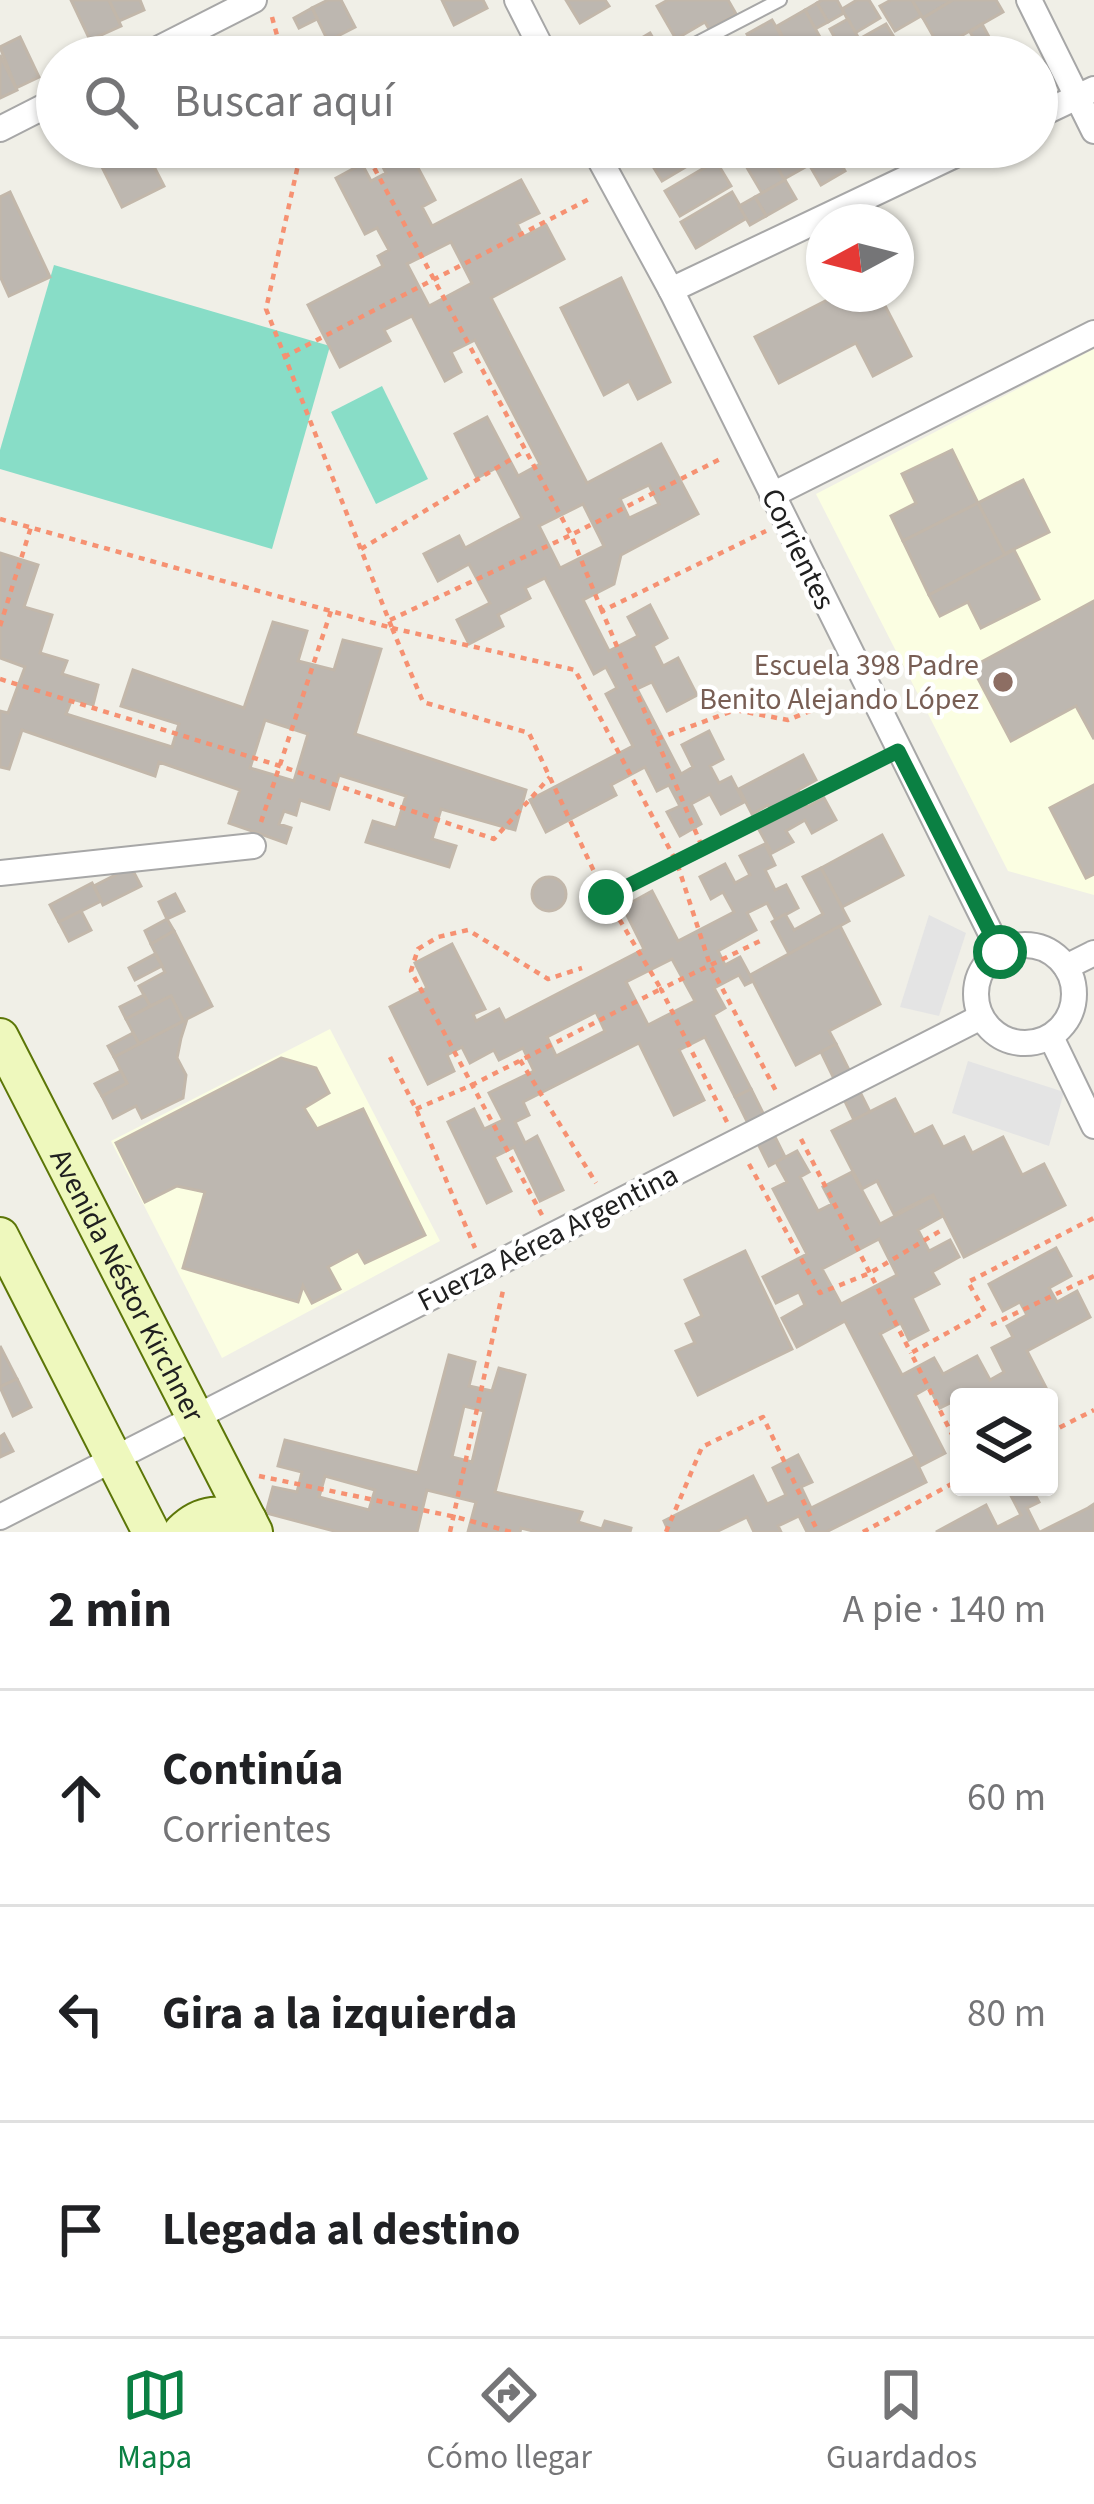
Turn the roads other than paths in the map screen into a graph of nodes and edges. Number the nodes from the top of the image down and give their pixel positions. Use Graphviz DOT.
graph roads {
  1 [pos="254,0"];
  2 [pos="517,0"];
  3 [pos="780,0"];
  4 [pos="1029,0"];
  5 [pos="183,36"];
  6 [pos="535,36"];
  7 [pos="711,36"];
  8 [pos="1051,36"];
  9 [pos="1058,48"];
  10 [pos="1085,93"];
  11 [pos="36,111"];
  12 [pos="0,129"];
  13 [pos="1094,130"];
  14 [pos="604,168"];
  15 [pos="928,168"];
  16 [pos="671,290"];
  17 [pos="1094,333"];
  18 [pos="772,495"];
  19 [pos="253,846"];
  20 [pos="0,873"];
  21 [pos="1000,952"];
  22 [pos="1094,953"];
  23 [pos="1066,968"];
  24 [pos="981,1017"];
  25 [pos="0,1036"];
  26 [pos="1051,1036"];
  27 [pos="1094,1126"];
  28 [pos="0,1237"];
  29 [pos="194,1416"];
  30 [pos="115,1459"];
  31 [pos="0,1517"];
  32 [pos="251,1526"];
  33 [pos="151,1532"];
  34 [pos="182,1532"];
  1 -- 5 [label="street"];
  2 -- 6 [label="street"];
  3 -- 7 [label="lane"];
  4 -- 8 [label="street"];
  9 -- 10 [label="street"];
  10 -- 13 [label="street"];
  11 -- 12 [label="street"];
  14 -- 16 [label="street, Corrientes"];
  15 -- 16 [label="street"];
  16 -- 18 [label="street, Corrientes"];
  17 -- 18 [label="street"];
  18 -- 21 [label="street, Corrientes"];
  19 -- 20 [label="street"];
  21 -- 23 [label="street"];
  21 -- 24 [label="street"];
  22 -- 23 [label="street"];
  23 -- 26 [label="street"];
  24 -- 26 [label="street"];
  24 -- 29 [label="street, Fuerza Aérea Argentina"];
  25 -- 29 [label="main road, Avenida Néstor Kirchner"];
  26 -- 27 [label="street"];
  28 -- 30 [label="main road"];
  29 -- 30 [label="street, Fuerza Aérea Argentina"];
  29 -- 32 [label="main road, Avenida Néstor Kirchner"];
  30 -- 31 [label="street, Fuerza Aérea Argentina"];
  30 -- 33 [label="main road"];
  32 -- 34 [label="main road"];
}
